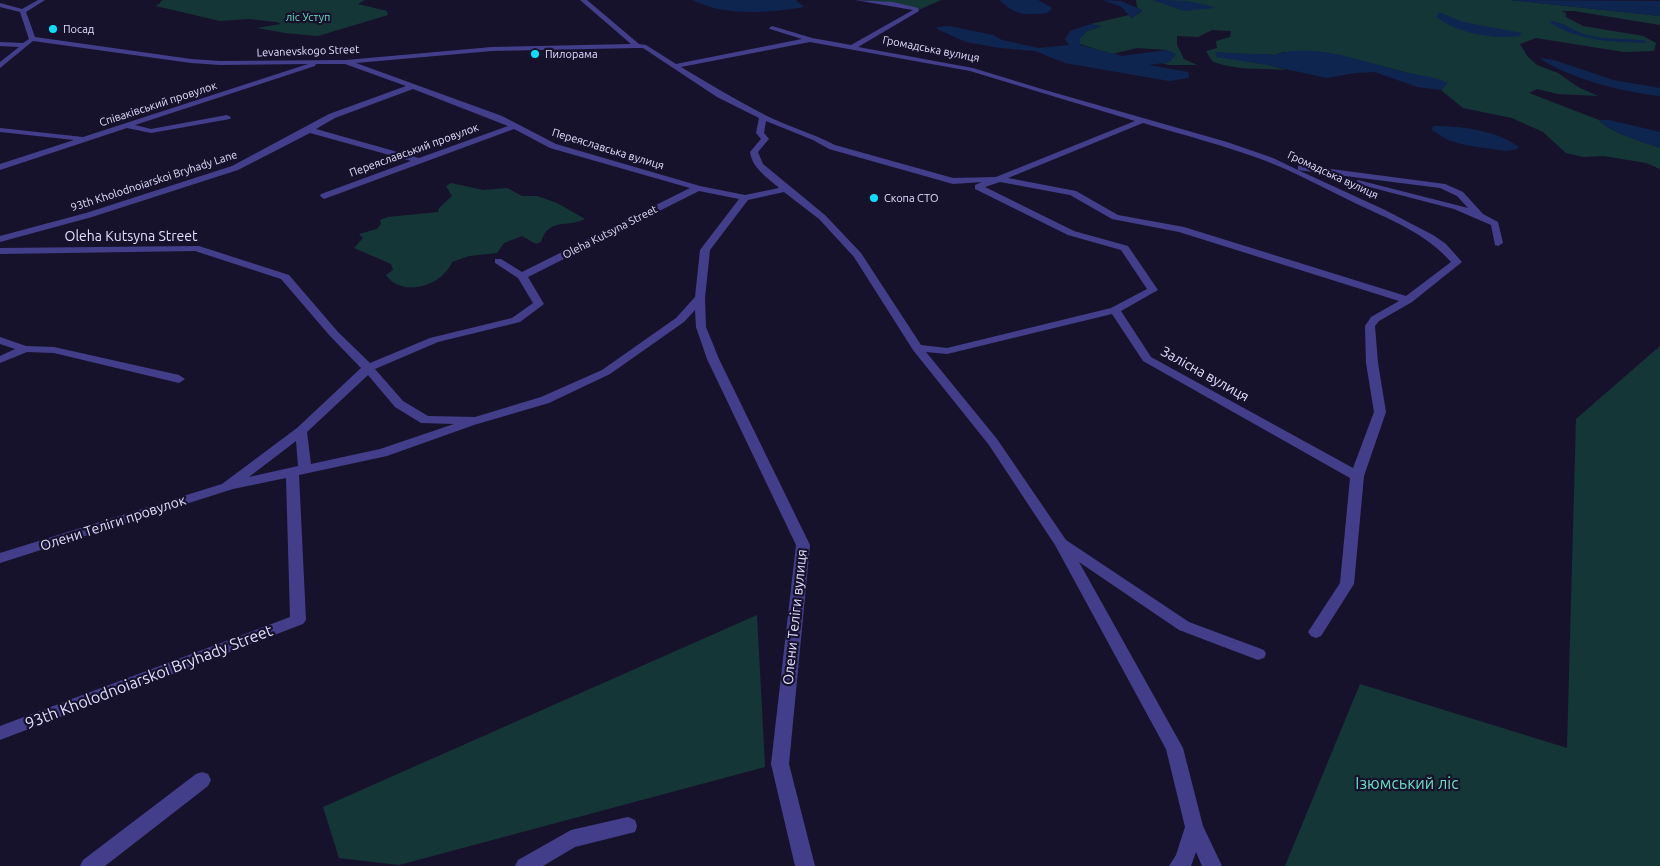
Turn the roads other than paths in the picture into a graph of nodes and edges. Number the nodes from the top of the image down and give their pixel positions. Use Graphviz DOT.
graph roads {
  1 [pos="42,0"];
  2 [pos="582,0"];
  3 [pos="858,0"];
  4 [pos="1,6"];
  5 [pos="23,10"];
  6 [pos="772,28"];
  7 [pos="32,40"];
  8 [pos="811,40"];
  9 [pos="0,44"];
  10 [pos="26,45"];
  11 [pos="637,46"];
  12 [pos="853,47"];
  13 [pos="322,61"];
  14 [pos="346,62"];
  15 [pos="0,66"];
  16 [pos="676,66"];
  17 [pos="410,87"];
  18 [pos="227,117"];
  19 [pos="763,118"];
  20 [pos="1141,121"];
  21 [pos="127,126"];
  22 [pos="512,126"];
  23 [pos="0,130"];
  24 [pos="309,130"];
  25 [pos="84,140"];
  26 [pos="417,160"];
  27 [pos="0,167"];
  28 [pos="1289,168"];
  29 [pos="1320,172"];
  30 [pos="1000,179"];
  31 [pos="698,188"];
  32 [pos="786,189"];
  33 [pos="324,196"];
  34 [pos="745,198"];
  35 [pos="1480,216"];
  36 [pos="0,239"];
  37 [pos="1498,243"];
  38 [pos="0,251"];
  39 [pos="498,261"];
  40 [pos="522,276"];
  41 [pos="700,298"];
  42 [pos="1408,300"];
  43 [pos="1115,310"];
  44 [pos="0,340"];
  45 [pos="917,348"];
  46 [pos="25,349"];
  47 [pos="0,360"];
  48 [pos="368,368"];
  49 [pos="179,379"];
  50 [pos="476,421"];
  51 [pos="301,432"];
  52 [pos="298,471"];
  53 [pos="1357,476"];
  54 [pos="227,486"];
  55 [pos="1061,543"];
  56 [pos="0,558"];
  57 [pos="1316,632"];
  58 [pos="1258,654"];
  59 [pos="0,733"];
  60 [pos="202,780"];
  61 [pos="628,826"];
  62 [pos="1194,827"];
  63 [pos="90,866"];
  64 [pos="525,866"];
  65 [pos="805,866"];
  66 [pos="1179,866"];
  67 [pos="1212,866"];
  1 -- 5 [label="street"];
  2 -- 11 [label="street"];
  3 -- 12 [label="street"];
  4 -- 5 [label="street"];
  5 -- 7 [label="street"];
  6 -- 8 [label="street, Громадська вулиця"];
  7 -- 10 [label="street"];
  7 -- 13 [label="street, Levanevskogo Street"];
  8 -- 12 [label="street, Громадська вулиця"];
  8 -- 16 [label="street"];
  9 -- 10 [label="street"];
  10 -- 15 [label="street"];
  11 -- 14 [label="street, Levanevskogo Street"];
  11 -- 16 [label="street"];
  12 -- 20 [label="street, Громадська вулиця"];
  13 -- 14 [label="street, Levanevskogo Street"];
  13 -- 21 [label="street, Співаківський провулок"];
  14 -- 17 [label="street, Переяславська вулиця"];
  16 -- 19 [label="street"];
  17 -- 22 [label="street, Переяславська вулиця"];
  17 -- 24 [label="street, 93th Kholodnoiarskoi Bryhady Lane"];
  18 -- 21 [label="street"];
  19 -- 30 [label="street"];
  19 -- 32 [label="street"];
  20 -- 28 [label="street, Громадська вулиця"];
  20 -- 30 [label="street"];
  21 -- 25 [label="street, Співаківський провулок"];
  22 -- 26 [label="street, Переяславський провулок"];
  22 -- 31 [label="street, Переяславська вулиця"];
  23 -- 25 [label="street"];
  24 -- 26 [label="street"];
  24 -- 36 [label="street, 93th Kholodnoiarskoi Bryhady Lane"];
  25 -- 27 [label="street, Співаківський провулок"];
  26 -- 33 [label="street, Переяславський провулок"];
  28 -- 29 [label="street"];
  28 -- 42 [label="street, Громадська вулиця"];
  29 -- 35 [label="street, Громадська вулиця"];
  29 -- 35 [label="street"];
  30 -- 42 [label="street"];
  30 -- 43 [label="street"];
  31 -- 34 [label="street, Переяславська вулиця"];
  31 -- 40 [label="street, Oleha Kutsyna Street"];
  32 -- 34 [label="street, Переяславська вулиця"];
  32 -- 45 [label="street"];
  34 -- 41 [label="street, Олени Теліги вулиця"];
  35 -- 37 [label="street, Громадська вулиця"];
  38 -- 48 [label="street, Oleha Kutsyna Street"];
  39 -- 40 [label="street"];
  40 -- 48 [label="street"];
  41 -- 50 [label="street"];
  41 -- 65 [label="street, Олени Теліги вулиця"];
  42 -- 53 [label="street, Громадська вулиця"];
  43 -- 45 [label="street"];
  43 -- 53 [label="street, Залісна вулиця"];
  44 -- 46 [label="street"];
  45 -- 55 [label="street"];
  46 -- 47 [label="street"];
  46 -- 49 [label="street"];
  48 -- 50 [label="street, Oleha Kutsyna Street"];
  48 -- 51 [label="street, Олени Теліги провулок"];
  50 -- 52 [label="street, Олени Теліги провулок"];
  51 -- 52 [label="street"];
  51 -- 54 [label="street, Олени Теліги провулок"];
  52 -- 54 [label="street, Олени Теліги провулок"];
  52 -- 59 [label="street, 93th Kholodnoiarskoi Bryhady Street"];
  53 -- 57 [label="street, Громадська вулиця"];
  54 -- 56 [label="street, Олени Теліги провулок"];
  55 -- 58 [label="street"];
  55 -- 62 [label="street"];
  60 -- 63 [label="street"];
  61 -- 64 [label="street"];
  62 -- 66 [label="street"];
  62 -- 67 [label="street"];
}
